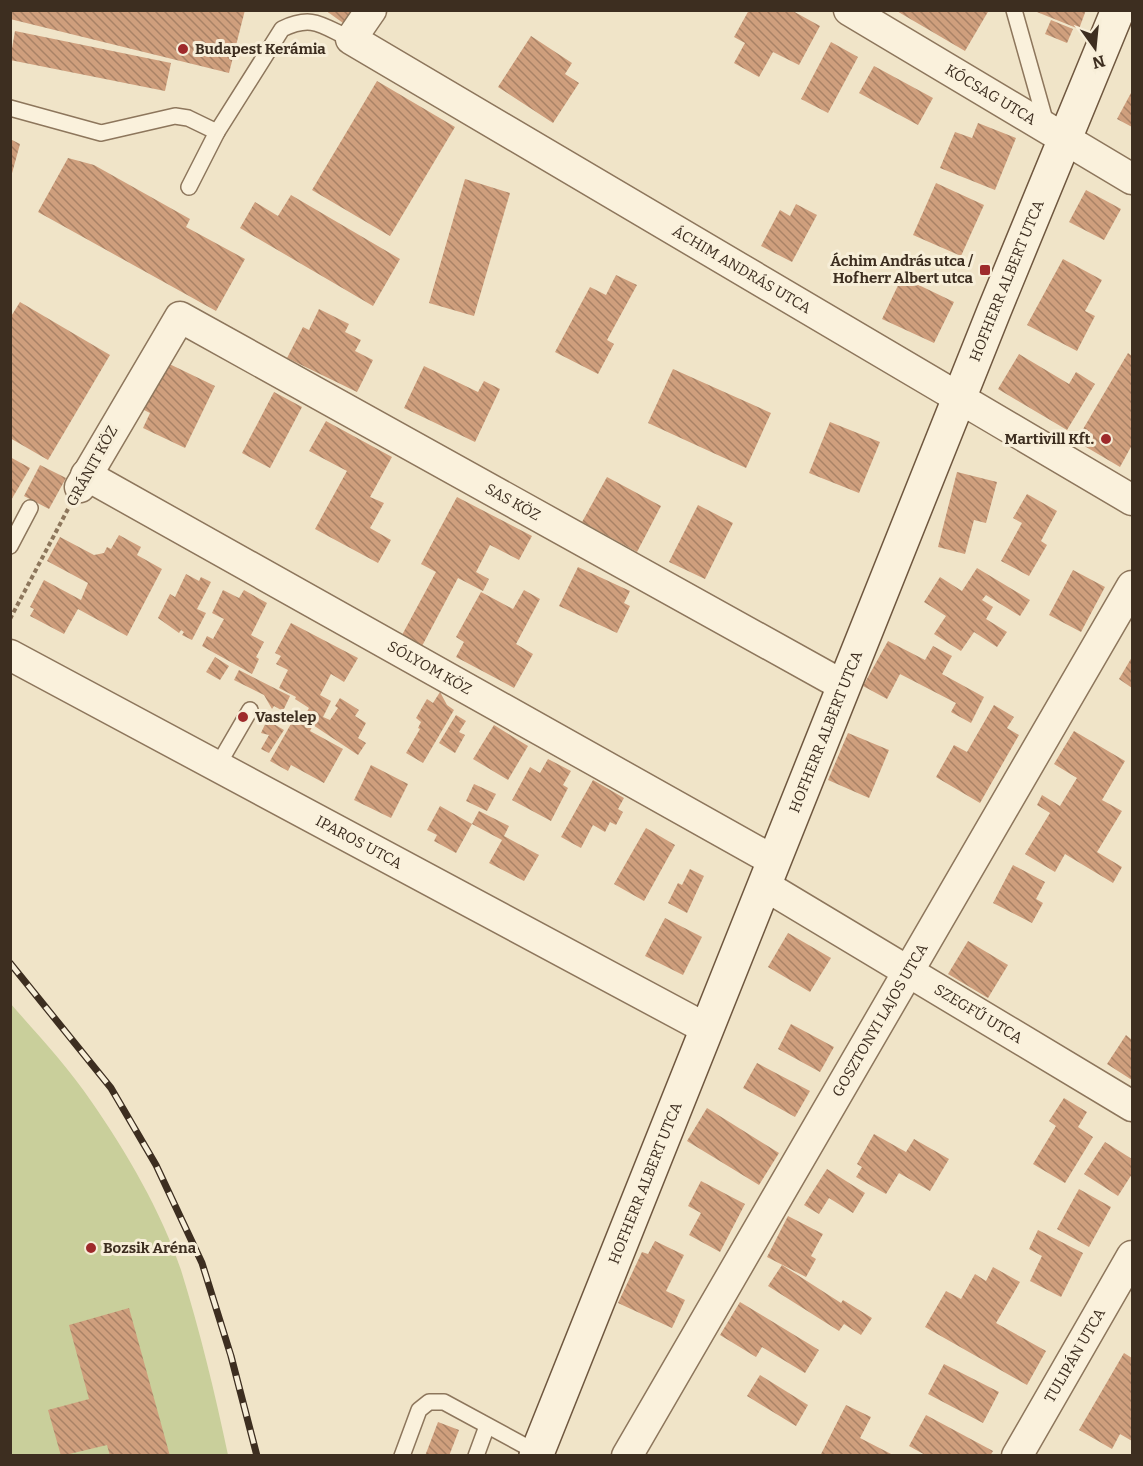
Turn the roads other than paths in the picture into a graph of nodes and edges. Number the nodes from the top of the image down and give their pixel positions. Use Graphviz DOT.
graph roads {
  1 [pos="371,10"];
  2 [pos="849,10"];
  3 [pos="1014,10"];
  4 [pos="1118,10"];
  5 [pos="351,39"];
  6 [pos="10,108"];
  7 [pos="217,132"];
  8 [pos="1056,132"];
  9 [pos="1132,179"];
  10 [pos="189,187"];
  11 [pos="180,317"];
  12 [pos="959,398"];
  13 [pos="83,481"];
  14 [pos="1132,500"];
  15 [pos="30,508"];
  16 [pos="10,546"];
  17 [pos="1132,586"];
  18 [pos="10,655"];
  19 [pos="844,686"];
  20 [pos="250,710"];
  21 [pos="218,765"];
  22 [pos="769,873"];
  23 [pos="908,971"];
  24 [pos="707,1029"];
  25 [pos="1132,1106"];
  26 [pos="1132,1256"];
  27 [pos="487,1426"];
  28 [pos="537,1454"];
  29 [pos="402,1455"];
  30 [pos="476,1455"];
  31 [pos="627,1455"];
  32 [pos="1017,1455"];
  1 -- 5 [label="street"];
  2 -- 8 [label="street, KÓCSAG UTCA"];
  3 -- 8 [label="lane"];
  4 -- 8 [label="street, HOFHERR ALBERT UTCA"];
  5 -- 7 [label="lane"];
  5 -- 12 [label="street, ÁCHIM ANDRÁS UTCA"];
  6 -- 7 [label="lane"];
  7 -- 10 [label="lane"];
  8 -- 9 [label="street, KÓCSAG UTCA"];
  8 -- 12 [label="street, HOFHERR ALBERT UTCA"];
  11 -- 13 [label="street, GRÁNIT KÖZ"];
  11 -- 19 [label="street, SAS KÖZ"];
  12 -- 14 [label="street, ÁCHIM ANDRÁS UTCA"];
  12 -- 19 [label="street, HOFHERR ALBERT UTCA"];
  13 -- 22 [label="street, SÓLYOM KÖZ"];
  15 -- 16 [label="lane"];
  17 -- 23 [label="street, GOSZTONYI LAJOS UTCA"];
  18 -- 21 [label="street, IPAROS UTCA"];
  19 -- 22 [label="street, HOFHERR ALBERT UTCA"];
  20 -- 21 [label="lane"];
  21 -- 24 [label="street, IPAROS UTCA"];
  22 -- 23 [label="street, SZEGFŰ UTCA"];
  22 -- 24 [label="street, HOFHERR ALBERT UTCA"];
  23 -- 25 [label="street, SZEGFŰ UTCA"];
  23 -- 31 [label="street, GOSZTONYI LAJOS UTCA"];
  24 -- 28 [label="street, HOFHERR ALBERT UTCA"];
  26 -- 32 [label="street, TULIPÁN UTCA"];
  27 -- 28 [label="lane"];
  27 -- 29 [label="lane"];
  27 -- 30 [label="lane"];
}
